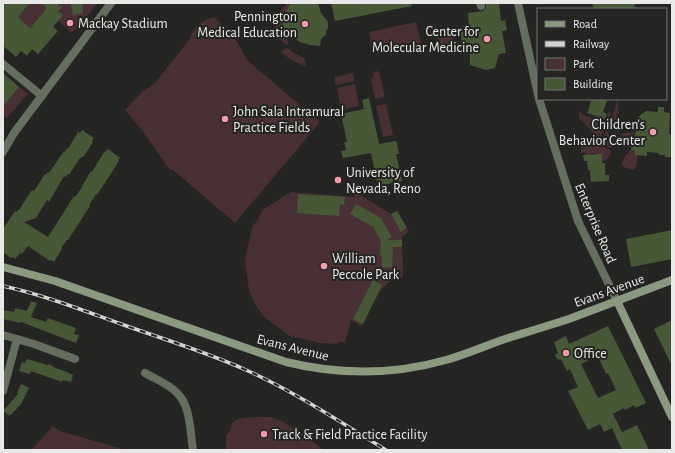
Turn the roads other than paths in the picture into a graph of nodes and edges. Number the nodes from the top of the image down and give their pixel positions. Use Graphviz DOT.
graph roads {
  1 [pos="111,3"];
  2 [pos="518,3"];
  3 [pos="3,64"];
  4 [pos="537,90"];
  5 [pos="42,96"];
  6 [pos="539,100"];
  7 [pos="3,152"];
  8 [pos="3,267"];
  9 [pos="672,280"];
  10 [pos="617,301"];
  11 [pos="3,335"];
  12 [pos="17,339"];
  13 [pos="75,359"];
  14 [pos="145,373"];
  15 [pos="3,391"];
  16 [pos="672,417"];
  17 [pos="193,450"];
  1 -- 5 [label="street"];
  2 -- 4 [label="street"];
  3 -- 5 [label="street"];
  5 -- 7 [label="street"];
  6 -- 10 [label="street, Enterprise Road"];
  8 -- 10 [label="street, Evans Avenue"];
  9 -- 10 [label="street, Evans Avenue"];
  10 -- 16 [label="street, Enterprise Road"];
  11 -- 12 [label="street"];
  12 -- 13 [label="street"];
  12 -- 15 [label="street"];
  14 -- 17 [label="street"];
}
